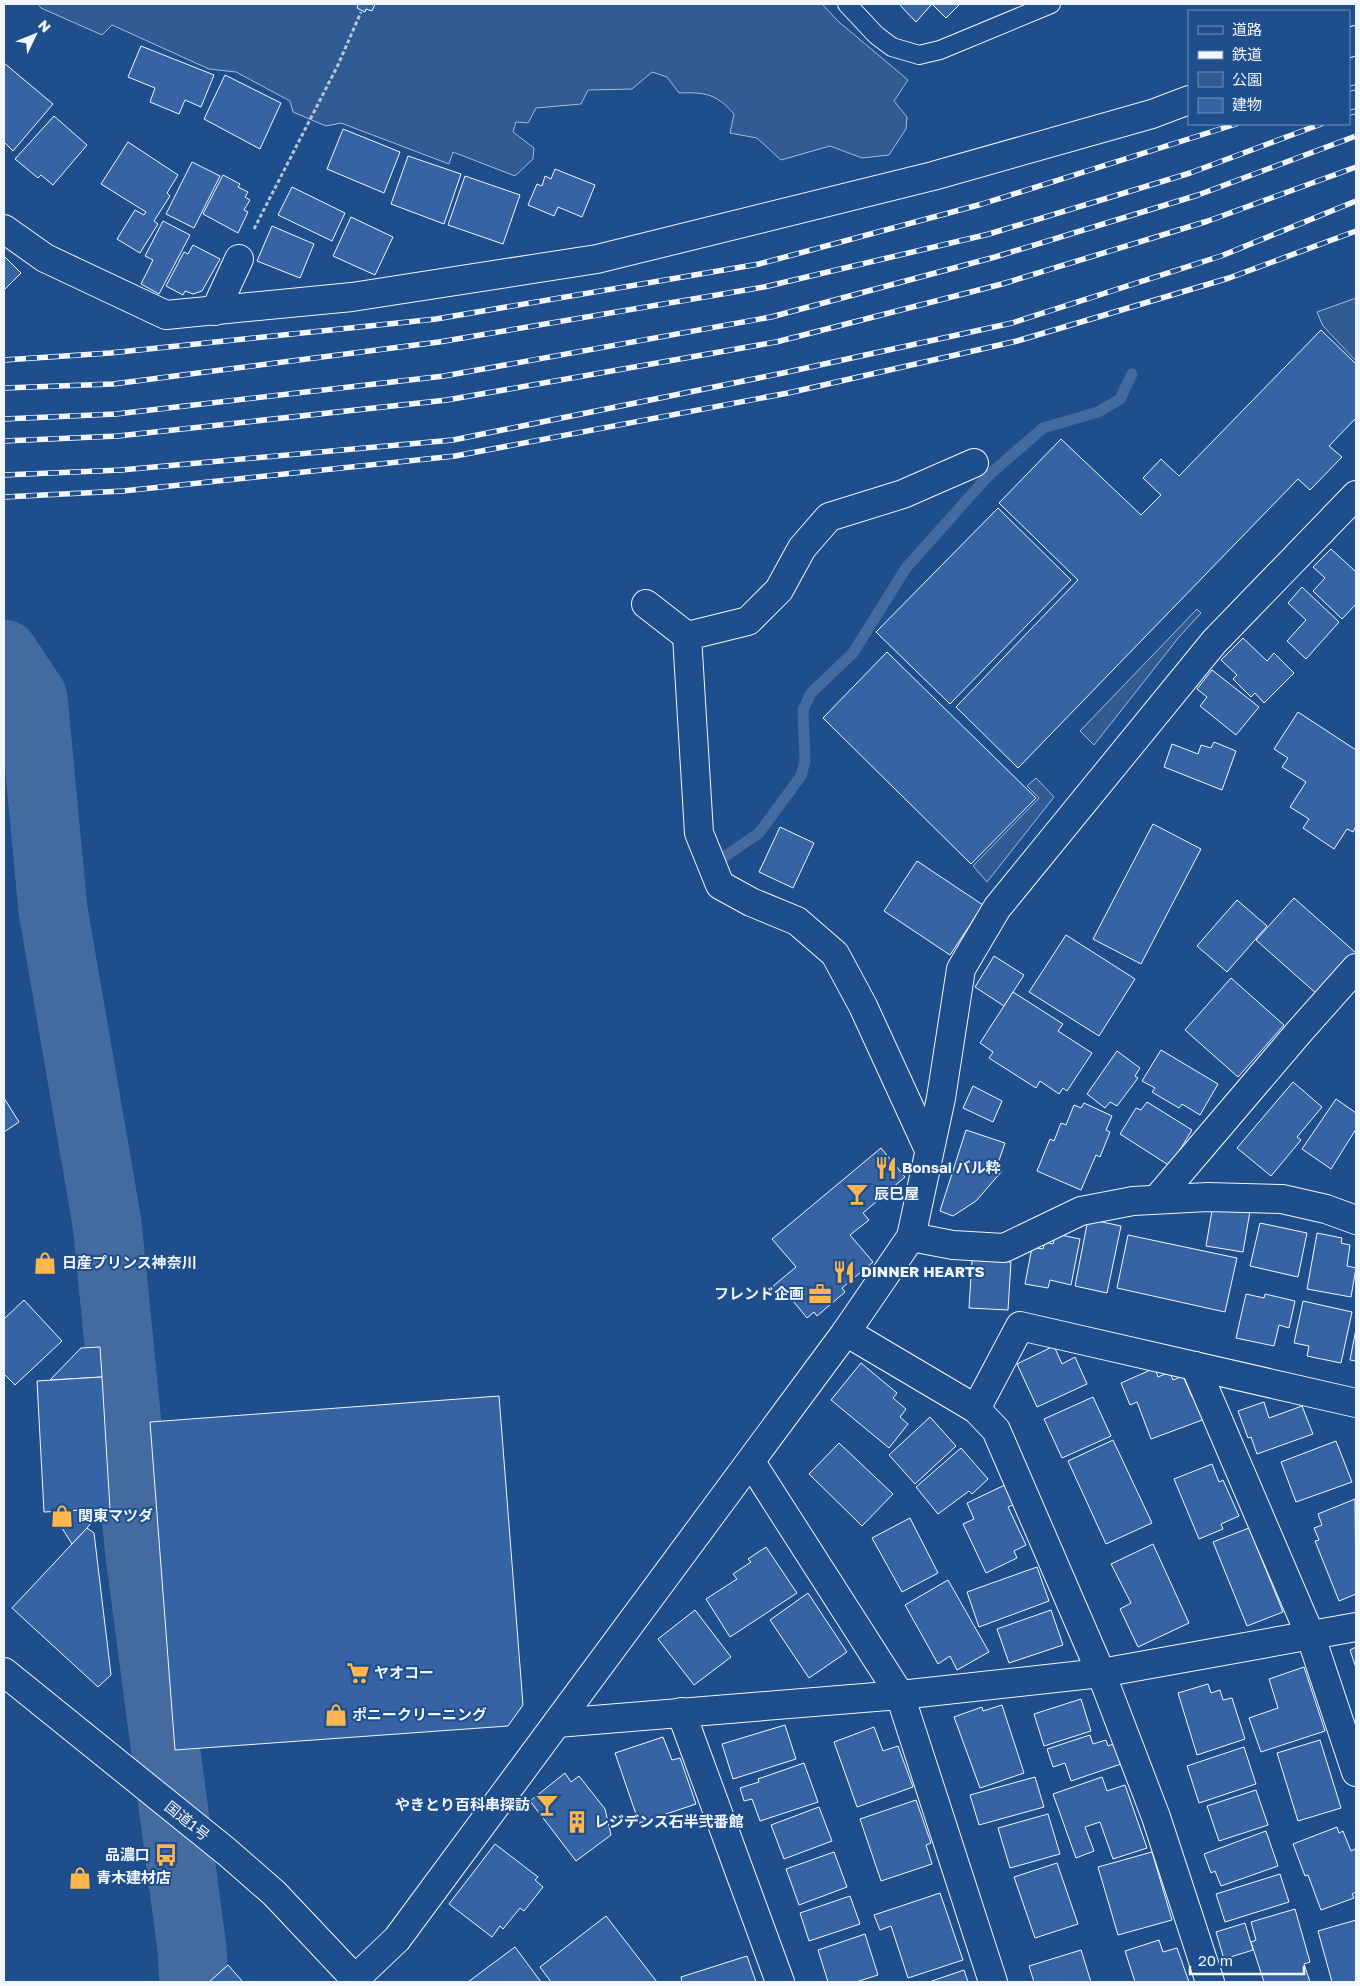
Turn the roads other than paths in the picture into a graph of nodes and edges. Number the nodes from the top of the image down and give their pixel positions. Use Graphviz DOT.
graph roads {
  1 [pos="847,4"];
  2 [pos="1051,4"];
  3 [pos="1188,100"];
  4 [pos="4,230"];
  5 [pos="239,259"];
  6 [pos="215,311"];
  7 [pos="974,463"];
  8 [pos="1356,495"];
  9 [pos="646,604"];
  10 [pos="687,636"];
  11 [pos="1356,968"];
  12 [pos="929,1150"];
  13 [pos="1157,1200"];
  14 [pos="1356,1220"];
  15 [pos="911,1237"];
  16 [pos="846,1332"];
  17 [pos="1195,1366"];
  18 [pos="1356,1403"];
  19 [pos="976,1409"];
  20 [pos="751,1462"];
  21 [pos="1356,1627"];
  22 [pos="1311,1637"];
  23 [pos="4,1672"];
  24 [pos="1101,1673"];
  25 [pos="900,1695"];
  26 [pos="681,1712"];
  27 [pos="557,1723"];
  28 [pos="1356,1772"];
  29 [pos="356,1981"];
  30 [pos="780,1982"];
  31 [pos="994,1982"];
  32 [pos="1210,1982"];
  1 -- 2 [label="lane"];
  3 -- 6 [label="main road"];
  4 -- 6 [label="main road"];
  5 -- 6 [label="main road"];
  7 -- 10 [label="main road"];
  8 -- 12 [label="main road"];
  9 -- 10 [label="main road"];
  10 -- 12 [label="main road"];
  11 -- 13 [label="main road"];
  12 -- 15 [label="main road"];
  13 -- 14 [label="main road"];
  13 -- 15 [label="main road"];
  15 -- 16 [label="main road"];
  16 -- 19 [label="main road"];
  16 -- 20 [label="main road"];
  17 -- 18 [label="main road"];
  17 -- 19 [label="main road"];
  17 -- 22 [label="main road"];
  19 -- 24 [label="main road"];
  20 -- 25 [label="main road"];
  20 -- 27 [label="main road"];
  21 -- 22 [label="main road"];
  22 -- 24 [label="main road"];
  22 -- 28 [label="main road"];
  23 -- 29 [label="main road, 国道1号"];
  24 -- 25 [label="main road"];
  24 -- 32 [label="main road"];
  25 -- 26 [label="main road"];
  25 -- 31 [label="main road"];
  26 -- 27 [label="main road"];
  26 -- 30 [label="main road"];
  27 -- 29 [label="main road"];
}
